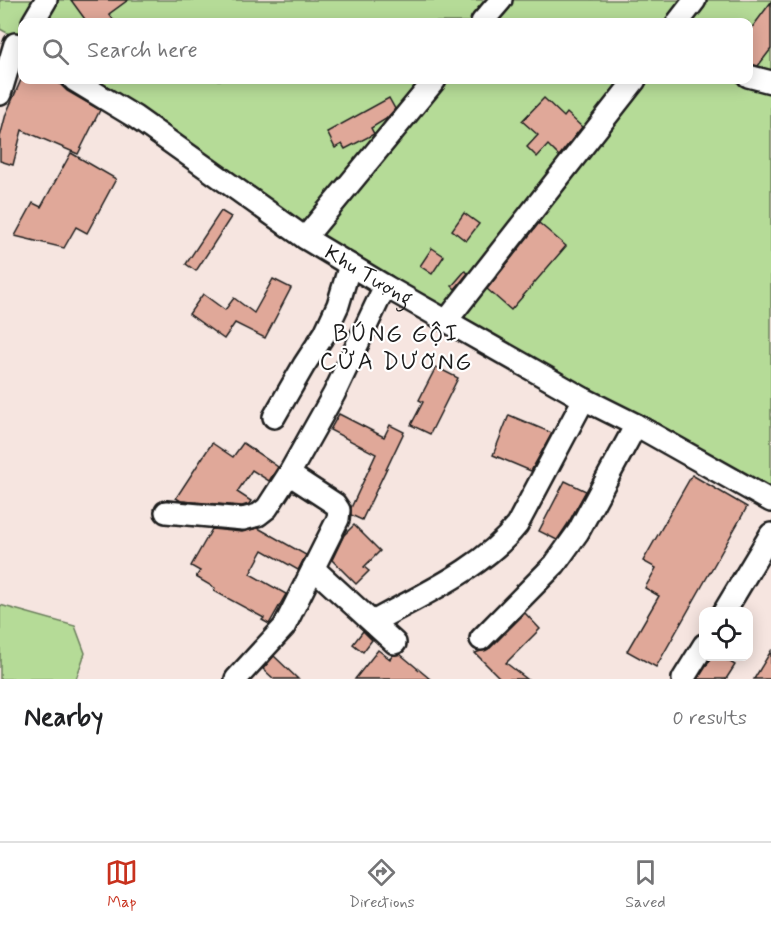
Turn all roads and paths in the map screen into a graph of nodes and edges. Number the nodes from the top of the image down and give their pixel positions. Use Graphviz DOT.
graph roads {
  1 [pos="46,0"];
  2 [pos="501,0"];
  3 [pos="695,0"];
  4 [pos="35,18"];
  5 [pos="485,18"];
  6 [pos="681,18"];
  7 [pos="16,43"];
  8 [pos="753,77"];
  9 [pos="771,82"];
  10 [pos="81,84"];
  11 [pos="432,84"];
  12 [pos="632,84"];
  13 [pos="0,94"];
  14 [pos="305,238"];
  15 [pos="350,265"];
  16 [pos="385,286"];
  17 [pos="447,320"];
  18 [pos="584,399"];
  19 [pos="274,417"];
  20 [pos="636,425"];
  21 [pos="289,474"];
  22 [pos="771,501"];
  23 [pos="166,512"];
  24 [pos="771,534"];
  25 [pos="313,568"];
  26 [pos="727,607"];
  27 [pos="373,622"];
  28 [pos="481,639"];
  29 [pos="395,643"];
  30 [pos="699,653"];
  31 [pos="236,679"];
  32 [pos="683,679"];
  1 -- 4 [label="street"];
  2 -- 5 [label="street"];
  3 -- 6 [label="street"];
  7 -- 13 [label="street"];
  8 -- 9 [label="street"];
  10 -- 14 [label="street, Khu Tượng"];
  11 -- 14 [label="street"];
  12 -- 17 [label="street"];
  14 -- 15 [label="street, Khu Tượng"];
  15 -- 16 [label="street, Khu Tượng"];
  15 -- 19 [label="street"];
  16 -- 17 [label="street, Khu Tượng"];
  16 -- 21 [label="street"];
  17 -- 18 [label="street, Khu Tượng"];
  18 -- 20 [label="street, Khu Tượng"];
  18 -- 27 [label="street"];
  20 -- 22 [label="street, Khu Tượng"];
  20 -- 28 [label="street"];
  21 -- 23 [label="street"];
  21 -- 25 [label="street"];
  24 -- 26 [label="street"];
  25 -- 27 [label="street"];
  25 -- 31 [label="street"];
  27 -- 29 [label="street"];
  30 -- 32 [label="street"];
}
